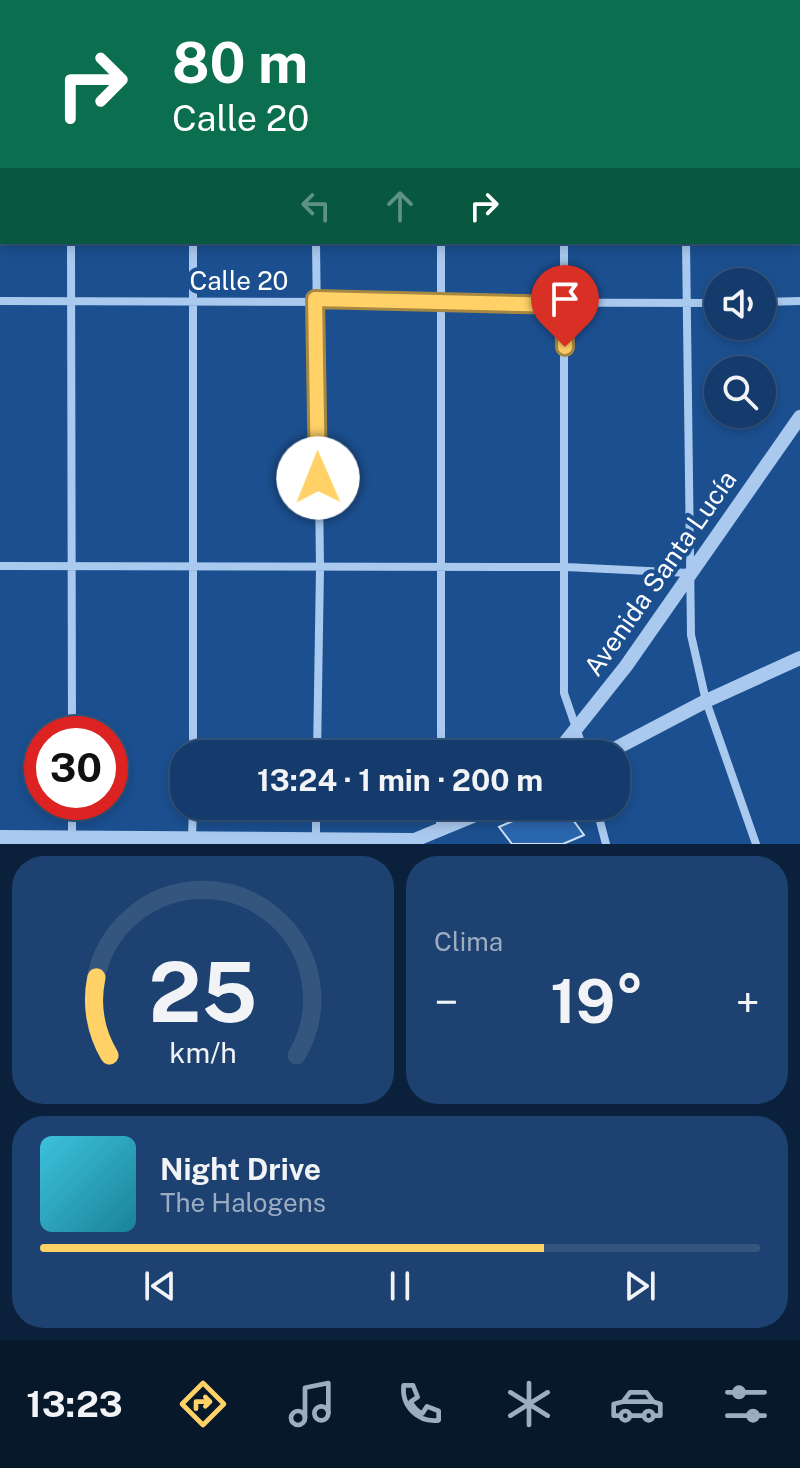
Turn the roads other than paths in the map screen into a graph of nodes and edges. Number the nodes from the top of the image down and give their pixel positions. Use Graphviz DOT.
graph roads {
  1 [pos="71,244"];
  2 [pos="193,244"];
  3 [pos="316,244"];
  4 [pos="441,244"];
  5 [pos="564,244"];
  6 [pos="686,244"];
  7 [pos="315,299"];
  8 [pos="192,300"];
  9 [pos="0,301"];
  10 [pos="70,301"];
  11 [pos="800,301"];
  12 [pos="441,302"];
  13 [pos="776,302"];
  14 [pos="704,303"];
  15 [pos="686,304"];
  16 [pos="564,305"];
  17 [pos="800,417"];
  18 [pos="0,566"];
  19 [pos="72,566"];
  20 [pos="194,567"];
  21 [pos="441,567"];
  22 [pos="566,567"];
  23 [pos="320,568"];
  24 [pos="689,573"];
  25 [pos="800,658"];
  26 [pos="706,701"];
  27 [pos="72,716"];
  28 [pos="576,727"];
  29 [pos="193,740"];
  30 [pos="317,740"];
  31 [pos="441,740"];
  32 [pos="566,740"];
  33 [pos="580,740"];
  34 [pos="630,741"];
  35 [pos="72,820"];
  36 [pos="193,820"];
  37 [pos="316,820"];
  38 [pos="440,820"];
  39 [pos="462,820"];
  40 [pos="600,820"];
  41 [pos="440,829"];
  42 [pos="0,837"];
  43 [pos="72,841"];
  44 [pos="192,841"];
  45 [pos="315,841"];
  46 [pos="408,842"];
  47 [pos="606,844"];
  48 [pos="756,844"];
  1 -- 10 [label="street"];
  2 -- 8 [label="street"];
  3 -- 7 [label="street"];
  4 -- 12 [label="street"];
  5 -- 16 [label="street"];
  6 -- 15 [label="street"];
  7 -- 8 [label="street, Calle 20"];
  7 -- 12 [label="street, Calle 20"];
  7 -- 23 [label="street"];
  8 -- 10 [label="street, Calle 20"];
  8 -- 20 [label="street"];
  9 -- 10 [label="street, Calle 20"];
  10 -- 19 [label="street"];
  11 -- 13 [label="street"];
  12 -- 16 [label="street, Calle 20"];
  12 -- 21 [label="street"];
  14 -- 15 [label="street, Calle 20"];
  15 -- 16 [label="street, Calle 20"];
  15 -- 24 [label="street"];
  16 -- 22 [label="street"];
  17 -- 24 [label="street, Avenida Santa Lucía"];
  18 -- 19 [label="street"];
  19 -- 20 [label="street"];
  19 -- 27 [label="street"];
  20 -- 23 [label="street"];
  20 -- 29 [label="street"];
  21 -- 22 [label="street"];
  21 -- 23 [label="street"];
  21 -- 31 [label="street"];
  22 -- 24 [label="street"];
  22 -- 28 [label="street"];
  23 -- 30 [label="street"];
  24 -- 26 [label="street"];
  24 -- 28 [label="street, Avenida Santa Lucía"];
  25 -- 26 [label="street"];
  26 -- 34 [label="street"];
  26 -- 48 [label="street"];
  28 -- 32 [label="street, Avenida Santa Lucía"];
  28 -- 33 [label="street"];
  35 -- 43 [label="street"];
  36 -- 44 [label="street"];
  37 -- 45 [label="street"];
  38 -- 41 [label="street"];
  39 -- 41 [label="street"];
  40 -- 47 [label="street"];
  41 -- 46 [label="street"];
  42 -- 43 [label="street"];
  43 -- 44 [label="street"];
  44 -- 45 [label="street"];
  45 -- 46 [label="street"];
}
